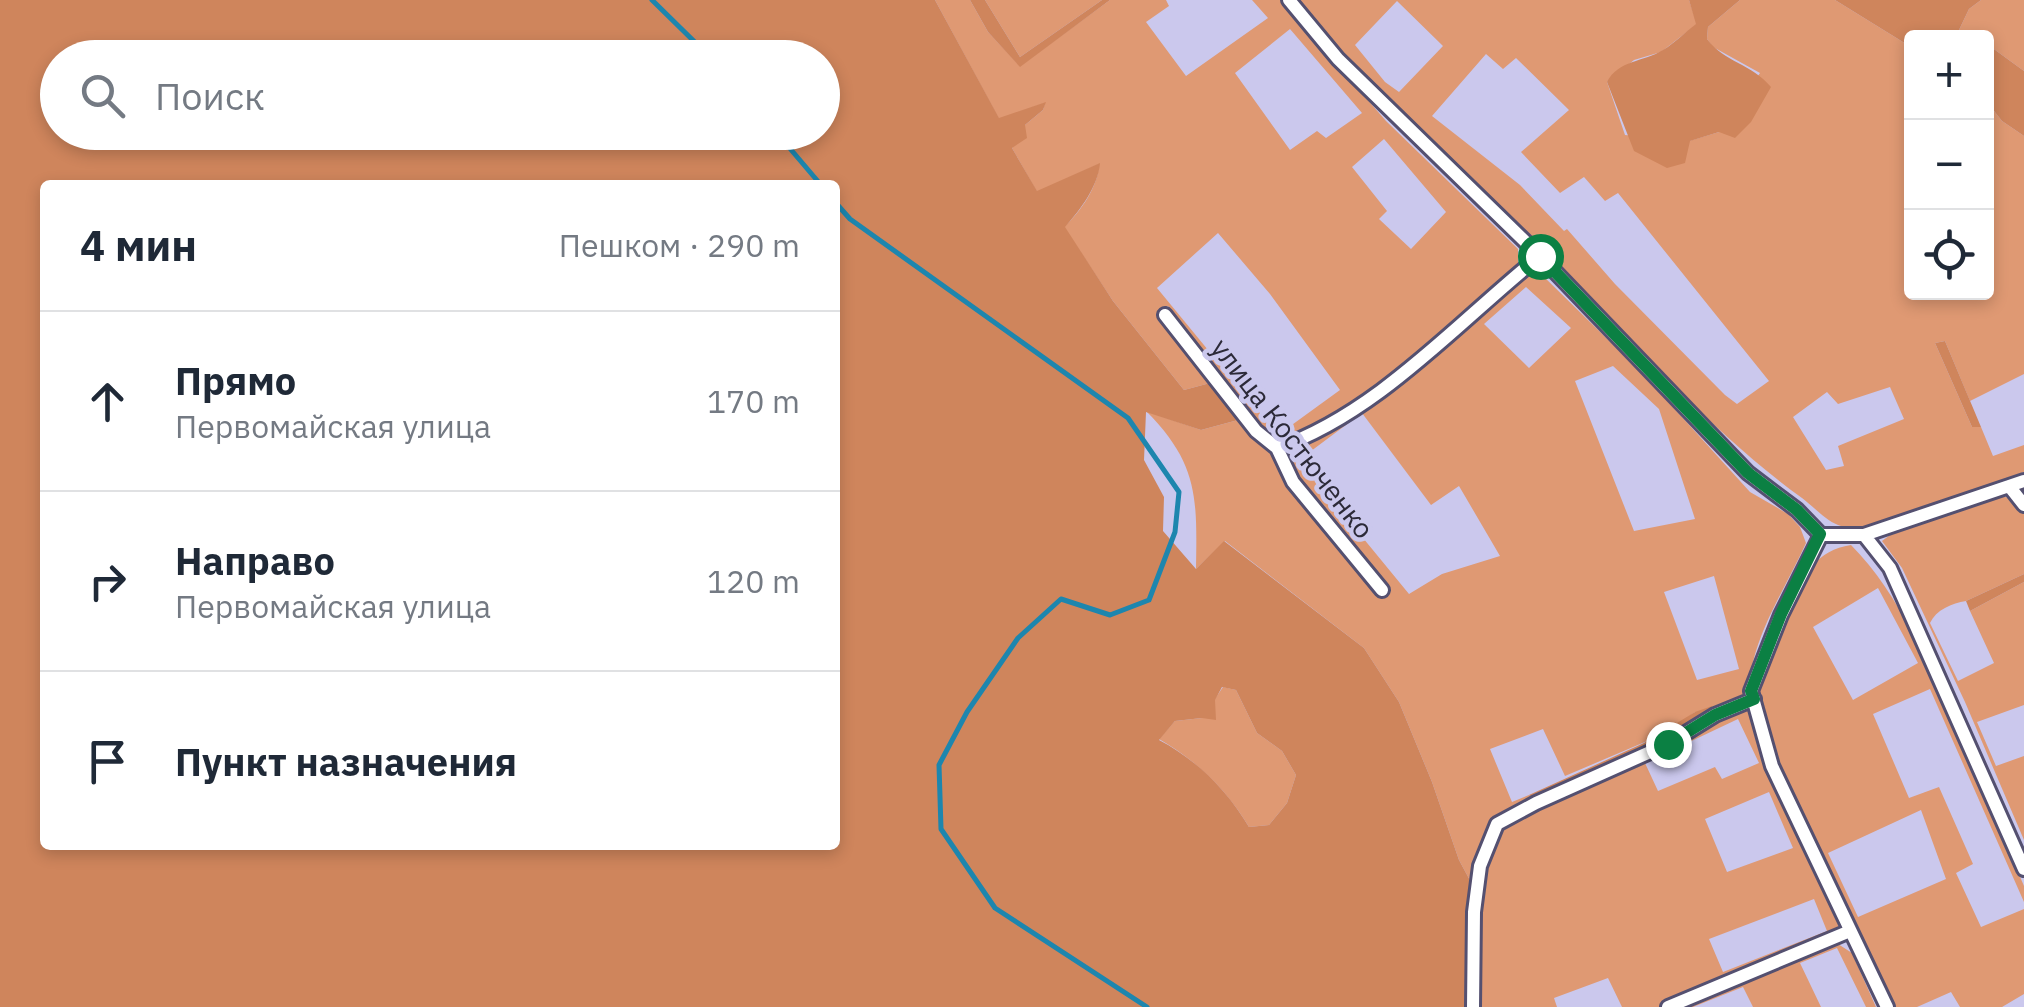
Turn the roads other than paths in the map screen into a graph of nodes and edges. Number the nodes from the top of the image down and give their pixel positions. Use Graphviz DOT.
graph roads {
  1 [pos="1288,0"];
  2 [pos="1540,256"];
  3 [pos="1165,315"];
  4 [pos="1277,448"];
  5 [pos="2024,481"];
  6 [pos="2009,486"];
  7 [pos="2024,506"];
  8 [pos="1820,534"];
  9 [pos="1864,536"];
  10 [pos="1382,590"];
  11 [pos="1754,699"];
  12 [pos="2024,869"];
  13 [pos="1850,931"];
  14 [pos="1473,1007"];
  15 [pos="1668,1007"];
  16 [pos="1887,1007"];
  1 -- 2 [label="street"];
  2 -- 4 [label="street"];
  2 -- 8 [label="street"];
  3 -- 4 [label="street, улица Костюченко"];
  4 -- 10 [label="street, улица Костюченко"];
  5 -- 6 [label="street"];
  6 -- 7 [label="street"];
  6 -- 9 [label="street"];
  8 -- 9 [label="street"];
  8 -- 11 [label="street"];
  9 -- 12 [label="street"];
  11 -- 13 [label="street"];
  11 -- 14 [label="street"];
  13 -- 15 [label="street"];
  13 -- 16 [label="street"];
}
